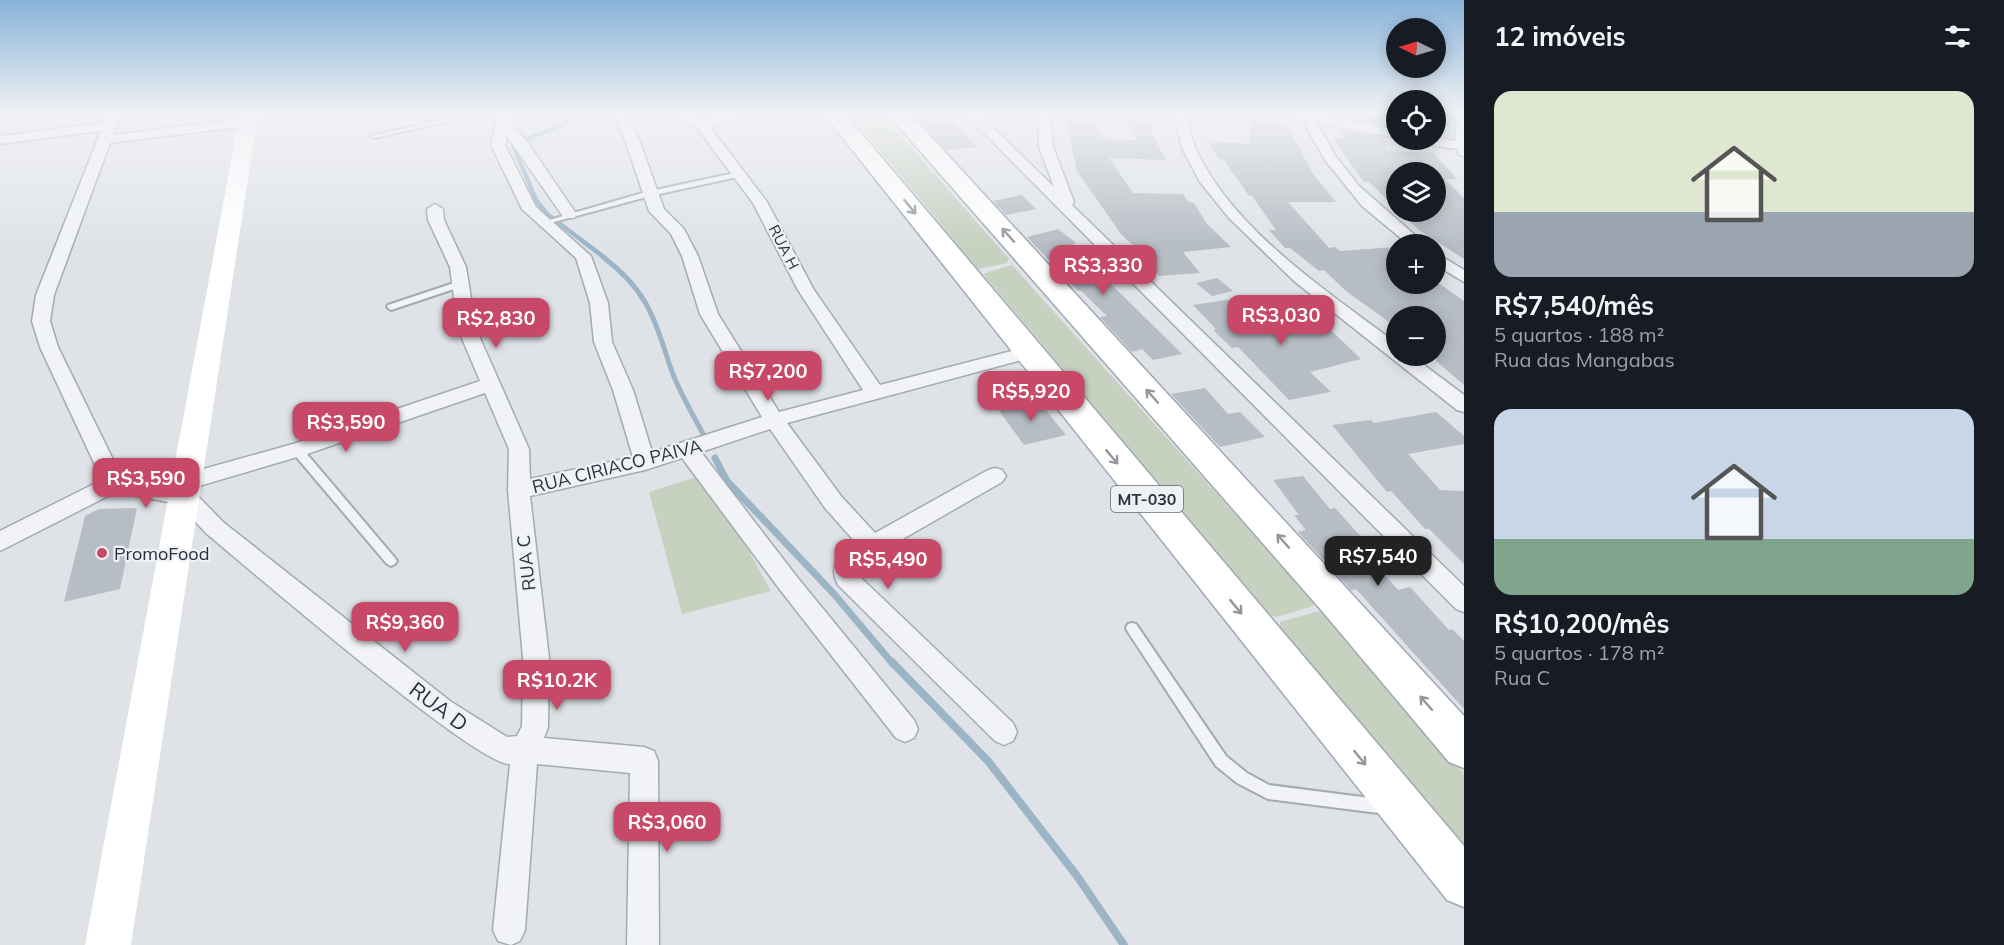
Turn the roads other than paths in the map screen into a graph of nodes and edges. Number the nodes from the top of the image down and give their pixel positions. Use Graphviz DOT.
graph roads {
  1 [pos="98,157"];
  2 [pos="242,157"];
  3 [pos="504,157"];
  4 [pos="527,157"];
  5 [pos="637,157"];
  6 [pos="726,157"];
  7 [pos="869,157"];
  8 [pos="937,157"];
  9 [pos="1015,157"];
  10 [pos="1050,157"];
  11 [pos="1193,157"];
  12 [pos="1328,157"];
  13 [pos="739,174"];
  14 [pos="649,194"];
  15 [pos="435,209"];
  16 [pos="1071,212"];
  17 [pos="554,220"];
  18 [pos="1404,234"];
  19 [pos="1446,265"];
  20 [pos="1464,277"];
  21 [pos="460,284"];
  22 [pos="391,307"];
  23 [pos="1386,344"];
  24 [pos="1027,353"];
  25 [pos="1414,366"];
  26 [pos="491,384"];
  27 [pos="875,393"];
  28 [pos="1464,405"];
  29 [pos="774,420"];
  30 [pos="297,450"];
  31 [pos="688,450"];
  32 [pos="645,462"];
  33 [pos="995,476"];
  34 [pos="114,483"];
  35 [pos="187,489"];
  36 [pos="519,490"];
  37 [pos="0,542"];
  38 [pos="872,545"];
  39 [pos="391,561"];
  40 [pos="1464,602"];
  41 [pos="1132,628"];
  42 [pos="905,729"];
  43 [pos="1004,732"];
  44 [pos="1464,747"];
  45 [pos="525,748"];
  46 [pos="1403,809"];
  47 [pos="1464,884"];
  48 [pos="509,930"];
  49 [pos="108,945"];
  50 [pos="643,945"];
  1 -- 34 [label="street"];
  2 -- 35 [label="main road"];
  3 -- 17 [label="street"];
  4 -- 17 [label="street"];
  5 -- 14 [label="street"];
  6 -- 13 [label="street, RUA H"];
  7 -- 24 [label="main road, MT-030, one-way"];
  44 -- 8 [label="main road, one-way"];
  9 -- 16 [label="street"];
  10 -- 16 [label="street"];
  11 -- 23 [label="street"];
  12 -- 18 [label="street"];
  13 -- 14 [label="lane"];
  13 -- 27 [label="street, RUA H"];
  14 -- 17 [label="lane"];
  14 -- 29 [label="street"];
  15 -- 21 [label="street, RUA C"];
  16 -- 40 [label="street"];
  17 -- 32 [label="street"];
  19 -- 20 [label="street"];
  21 -- 22 [label="lane"];
  21 -- 26 [label="street, RUA C"];
  24 -- 27 [label="street, RUA CIRIACO PAIVA"];
  24 -- 46 [label="main road, MT-030, one-way"];
  25 -- 28 [label="street"];
  26 -- 30 [label="street"];
  26 -- 36 [label="street, RUA C"];
  27 -- 29 [label="street, RUA CIRIACO PAIVA"];
  29 -- 31 [label="street, RUA CIRIACO PAIVA"];
  29 -- 38 [label="street"];
  30 -- 35 [label="street"];
  30 -- 39 [label="lane"];
  31 -- 32 [label="street, RUA CIRIACO PAIVA"];
  31 -- 42 [label="street"];
  32 -- 36 [label="street, RUA CIRIACO PAIVA"];
  33 -- 38 [label="street"];
  34 -- 35 [label="street"];
  34 -- 37 [label="street"];
  35 -- 45 [label="street, RUA D"];
  35 -- 49 [label="main road"];
  36 -- 45 [label="street, RUA C"];
  38 -- 43 [label="street"];
  41 -- 46 [label="lane"];
  45 -- 48 [label="street, RUA C"];
  45 -- 50 [label="street, RUA D"];
  46 -- 47 [label="main road, MT-030"];
}
